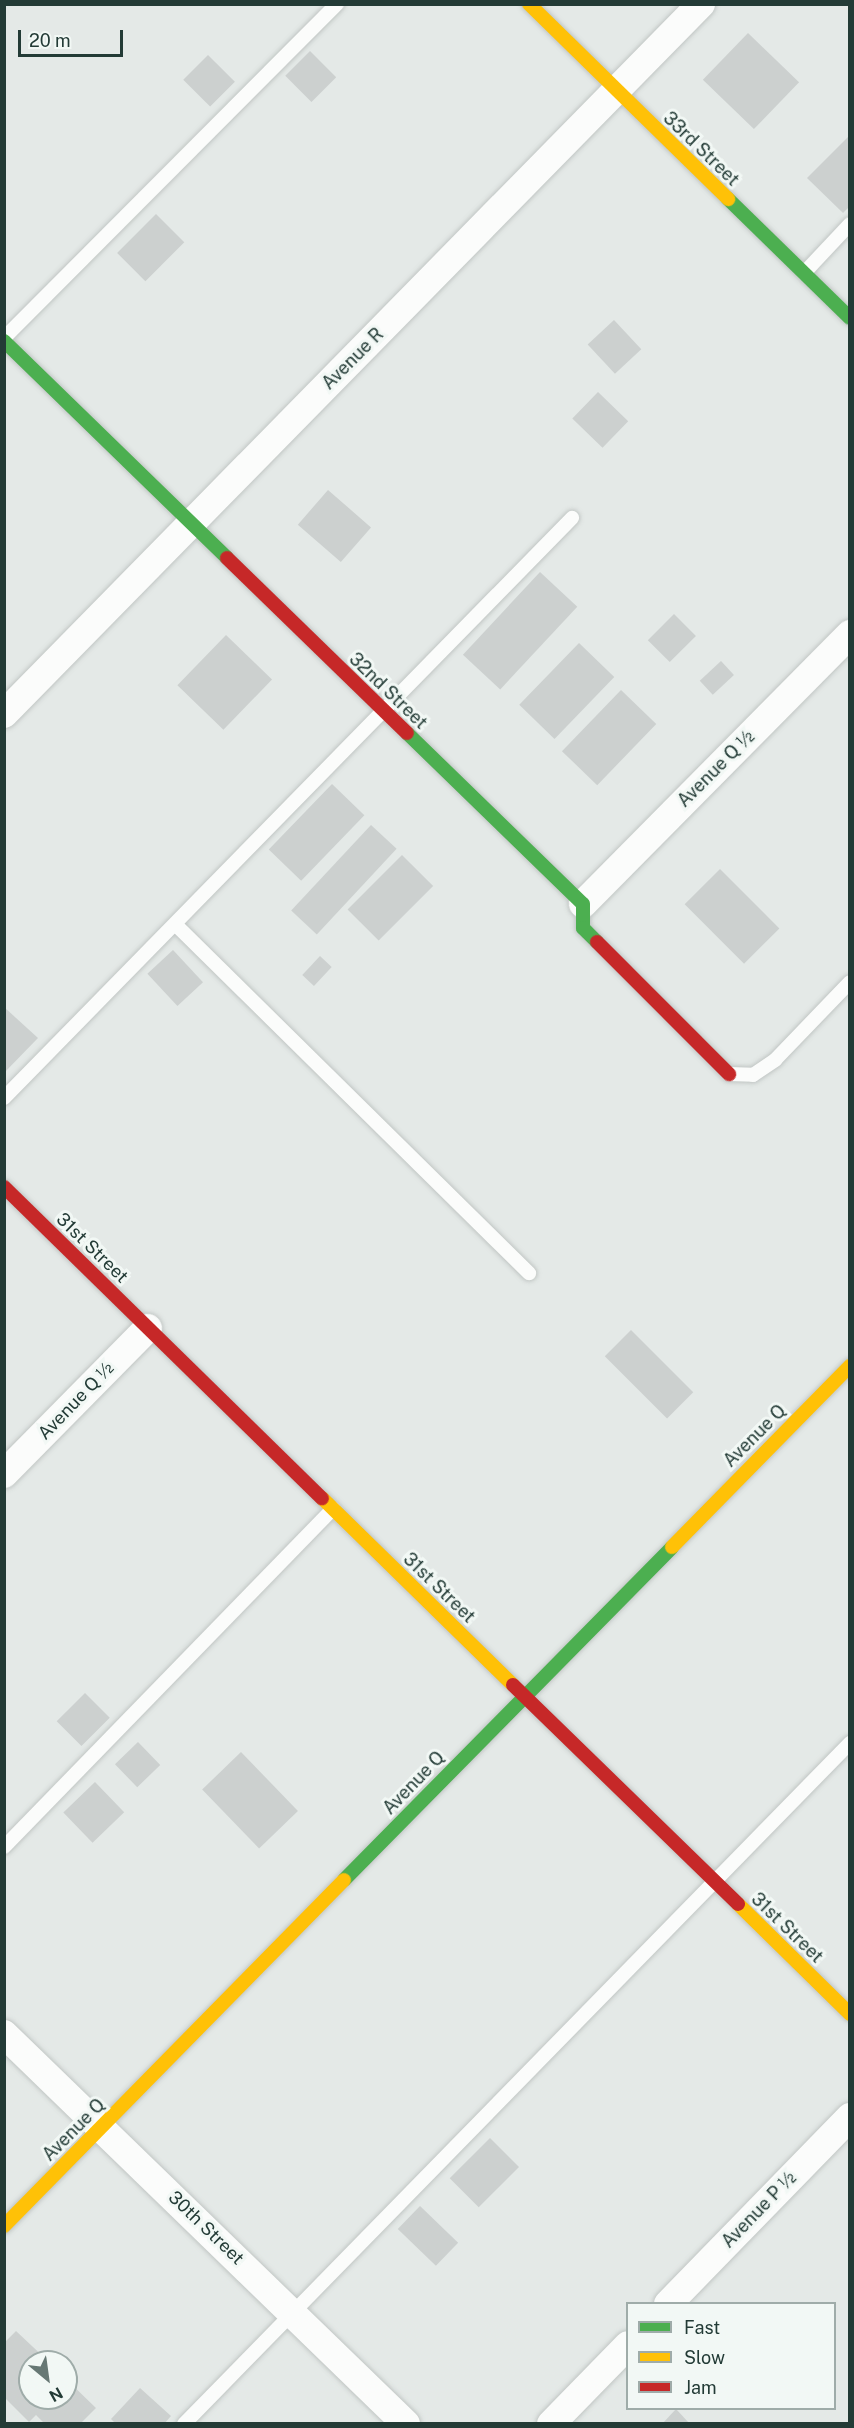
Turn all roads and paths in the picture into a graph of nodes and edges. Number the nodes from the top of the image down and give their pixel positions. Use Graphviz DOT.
graph roads {
  1 [pos="338,4"];
  2 [pos="529,4"];
  3 [pos="701,4"];
  4 [pos="616,91"];
  5 [pos="849,224"];
  6 [pos="804,274"];
  7 [pos="849,318"];
  8 [pos="4,339"];
  9 [pos="572,518"];
  10 [pos="191,524"];
  11 [pos="849,634"];
  12 [pos="382,711"];
  13 [pos="4,714"];
  14 [pos="583,904"];
  15 [pos="176,925"];
  16 [pos="849,982"];
  17 [pos="729,1074"];
  18 [pos="4,1098"];
  19 [pos="4,1187"];
  20 [pos="529,1273"];
  21 [pos="148,1328"];
  22 [pos="849,1366"];
  23 [pos="4,1474"];
  24 [pos="333,1509"];
  25 [pos="524,1696"];
  26 [pos="849,1743"];
  27 [pos="4,1847"];
  28 [pos="714,1882"];
  29 [pos="849,2014"];
  30 [pos="4,2034"];
  31 [pos="849,2117"];
  32 [pos="101,2128"];
  33 [pos="4,2226"];
  34 [pos="670,2302"];
  35 [pos="293,2312"];
  36 [pos="626,2346"];
  37 [pos="184,2424"];
  38 [pos="406,2424"];
  39 [pos="551,2424"];
  1 -- 8 [label="lane"];
  2 -- 4 [label="street, 33rd Street"];
  3 -- 4 [label="street, Avenue R"];
  4 -- 6 [label="street, 33rd Street"];
  4 -- 10 [label="street, Avenue R"];
  5 -- 6 [label="lane"];
  6 -- 7 [label="street, 33rd Street"];
  8 -- 10 [label="street, 32nd Street"];
  9 -- 12 [label="lane"];
  10 -- 12 [label="street, 32nd Street"];
  10 -- 13 [label="street, Avenue R"];
  11 -- 14 [label="street, Avenue Q ½"];
  12 -- 14 [label="street, 32nd Street"];
  12 -- 15 [label="lane"];
  14 -- 17 [label="street"];
  15 -- 18 [label="lane"];
  15 -- 20 [label="lane"];
  16 -- 17 [label="lane"];
  19 -- 21 [label="street, 31st Street"];
  21 -- 23 [label="street, Avenue Q ½"];
  21 -- 24 [label="street, 31st Street"];
  22 -- 25 [label="street, Avenue Q"];
  24 -- 25 [label="street, 31st Street"];
  24 -- 27 [label="lane"];
  25 -- 28 [label="street, 31st Street"];
  25 -- 32 [label="street, Avenue Q"];
  26 -- 28 [label="lane"];
  28 -- 29 [label="street, 31st Street"];
  28 -- 35 [label="lane"];
  30 -- 32 [label="street, 30th Street"];
  31 -- 34 [label="street, Avenue P ½"];
  32 -- 33 [label="street, Avenue Q"];
  32 -- 35 [label="street, 30th Street"];
  35 -- 37 [label="lane"];
  35 -- 38 [label="street, 30th Street"];
  36 -- 39 [label="street"];
}
